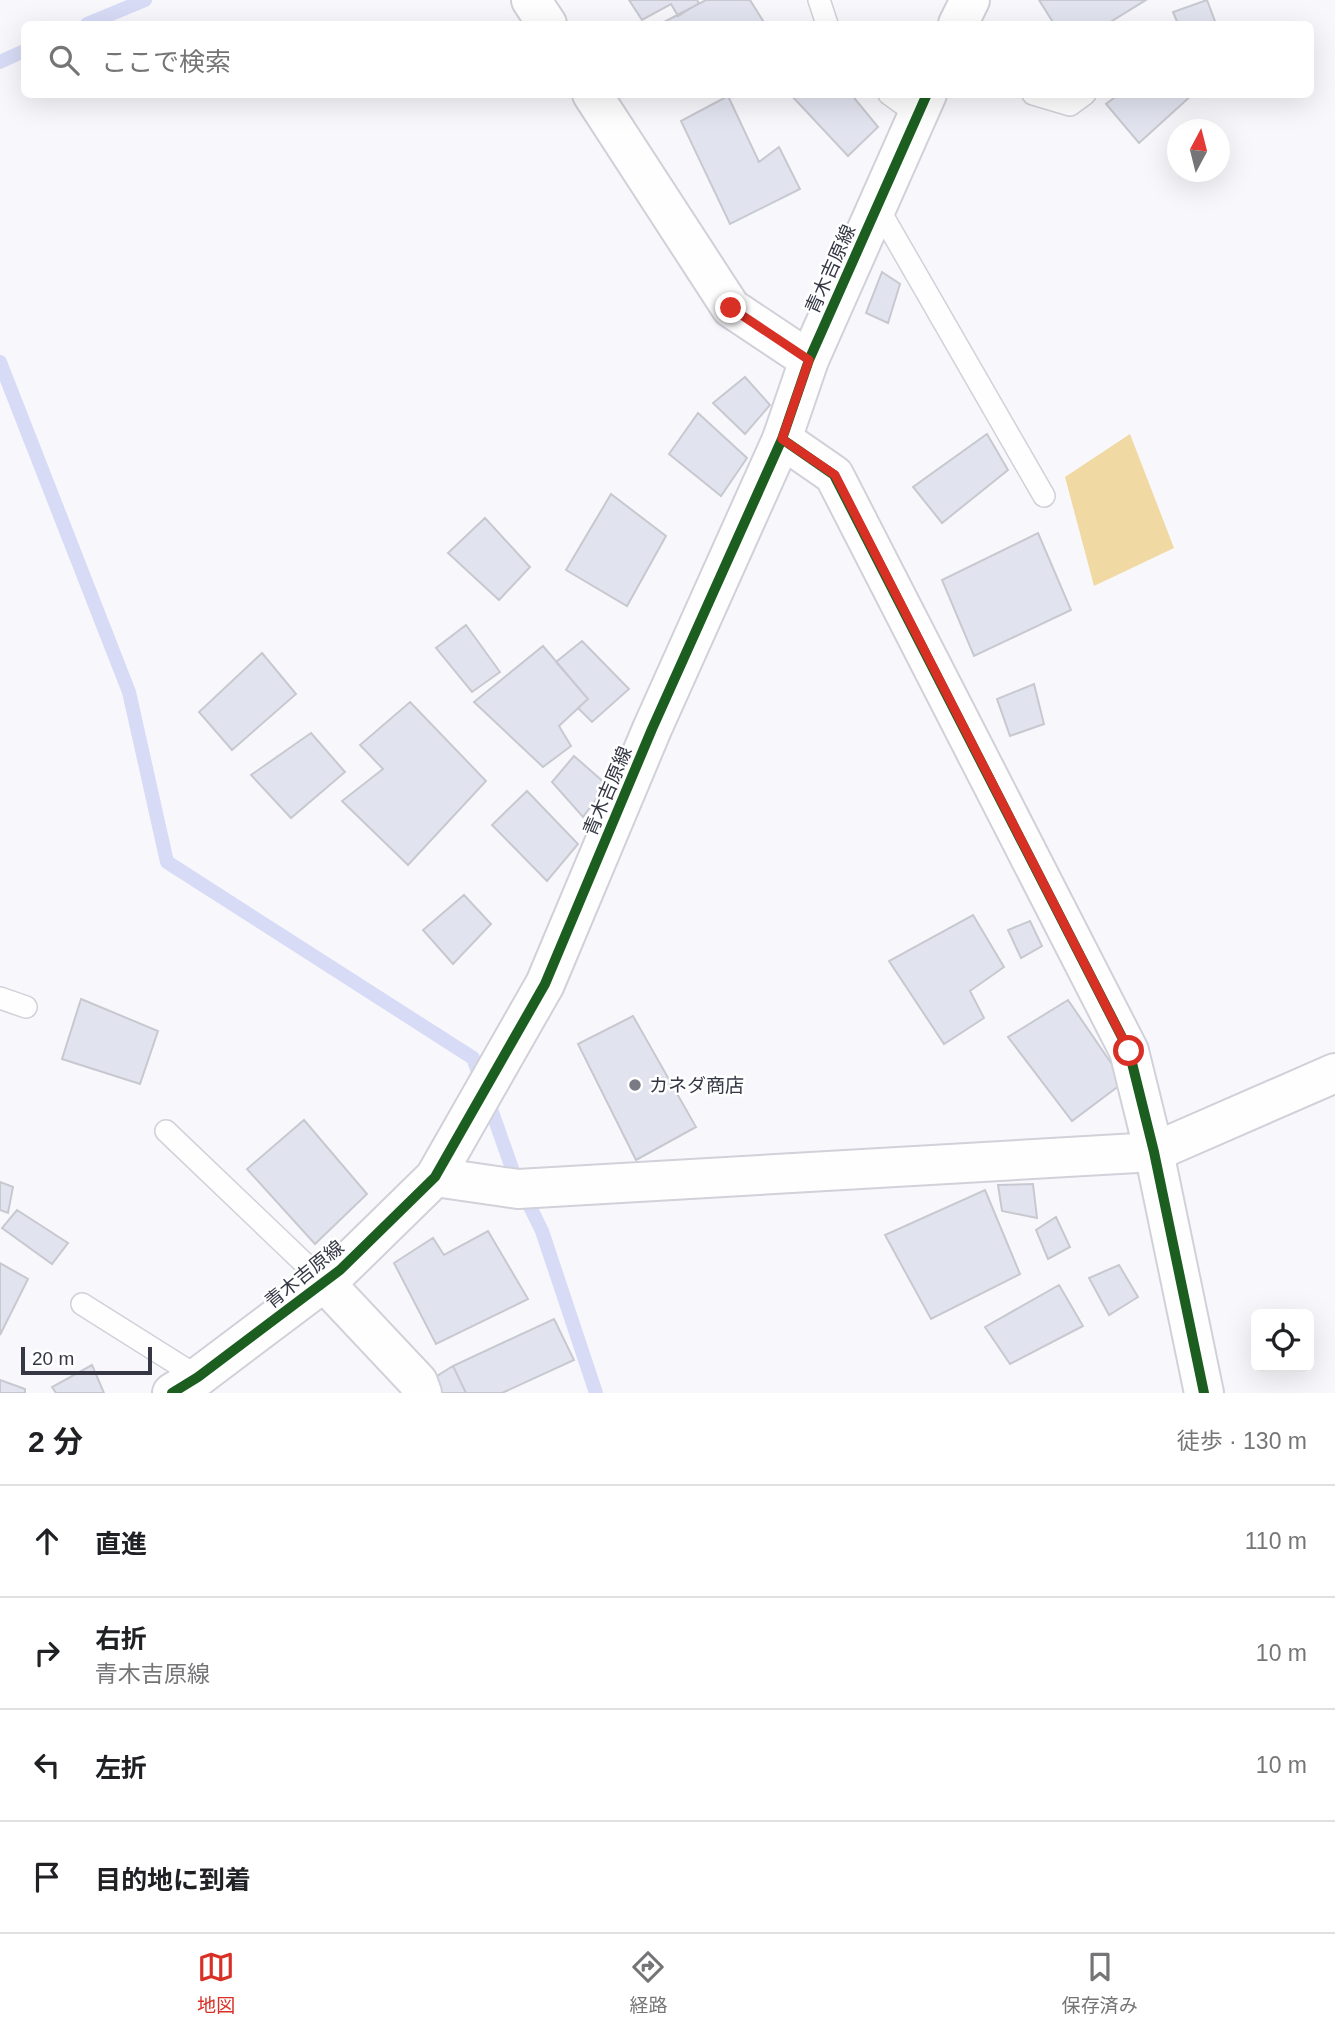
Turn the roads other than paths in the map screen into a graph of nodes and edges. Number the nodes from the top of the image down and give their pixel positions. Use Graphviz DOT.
graph roads {
  1 [pos="531,0"];
  2 [pos="819,0"];
  3 [pos="970,0"];
  4 [pos="545,21"];
  5 [pos="826,21"];
  6 [pos="960,21"];
  7 [pos="595,98"];
  8 [pos="1046,98"];
  9 [pos="1080,98"];
  10 [pos="911,101"];
  11 [pos="877,206"];
  12 [pos="809,360"];
  13 [pos="782,439"];
  14 [pos="1045,496"];
  15 [pos="0,998"];
  16 [pos="26,1007"];
  17 [pos="1335,1073"];
  18 [pos="166,1131"];
  19 [pos="1154,1152"];
  20 [pos="436,1177"];
  21 [pos="324,1282"];
  22 [pos="82,1304"];
  23 [pos="185,1385"];
  24 [pos="422,1393"];
  25 [pos="1204,1393"];
  1 -- 4 [label="street"];
  2 -- 5 [label="lane"];
  3 -- 6 [label="street"];
  7 -- 12 [label="street"];
  8 -- 9 [label="lane"];
  10 -- 11 [label="street, 青木吉原線"];
  11 -- 12 [label="street, 青木吉原線"];
  11 -- 14 [label="lane"];
  12 -- 13 [label="street, 青木吉原線"];
  13 -- 19 [label="street"];
  13 -- 20 [label="street, 青木吉原線"];
  15 -- 16 [label="lane"];
  17 -- 19 [label="street"];
  18 -- 21 [label="lane"];
  19 -- 20 [label="street"];
  19 -- 25 [label="street"];
  20 -- 21 [label="street, 青木吉原線"];
  21 -- 23 [label="street, 青木吉原線"];
  21 -- 24 [label="street"];
  22 -- 23 [label="lane"];
}
